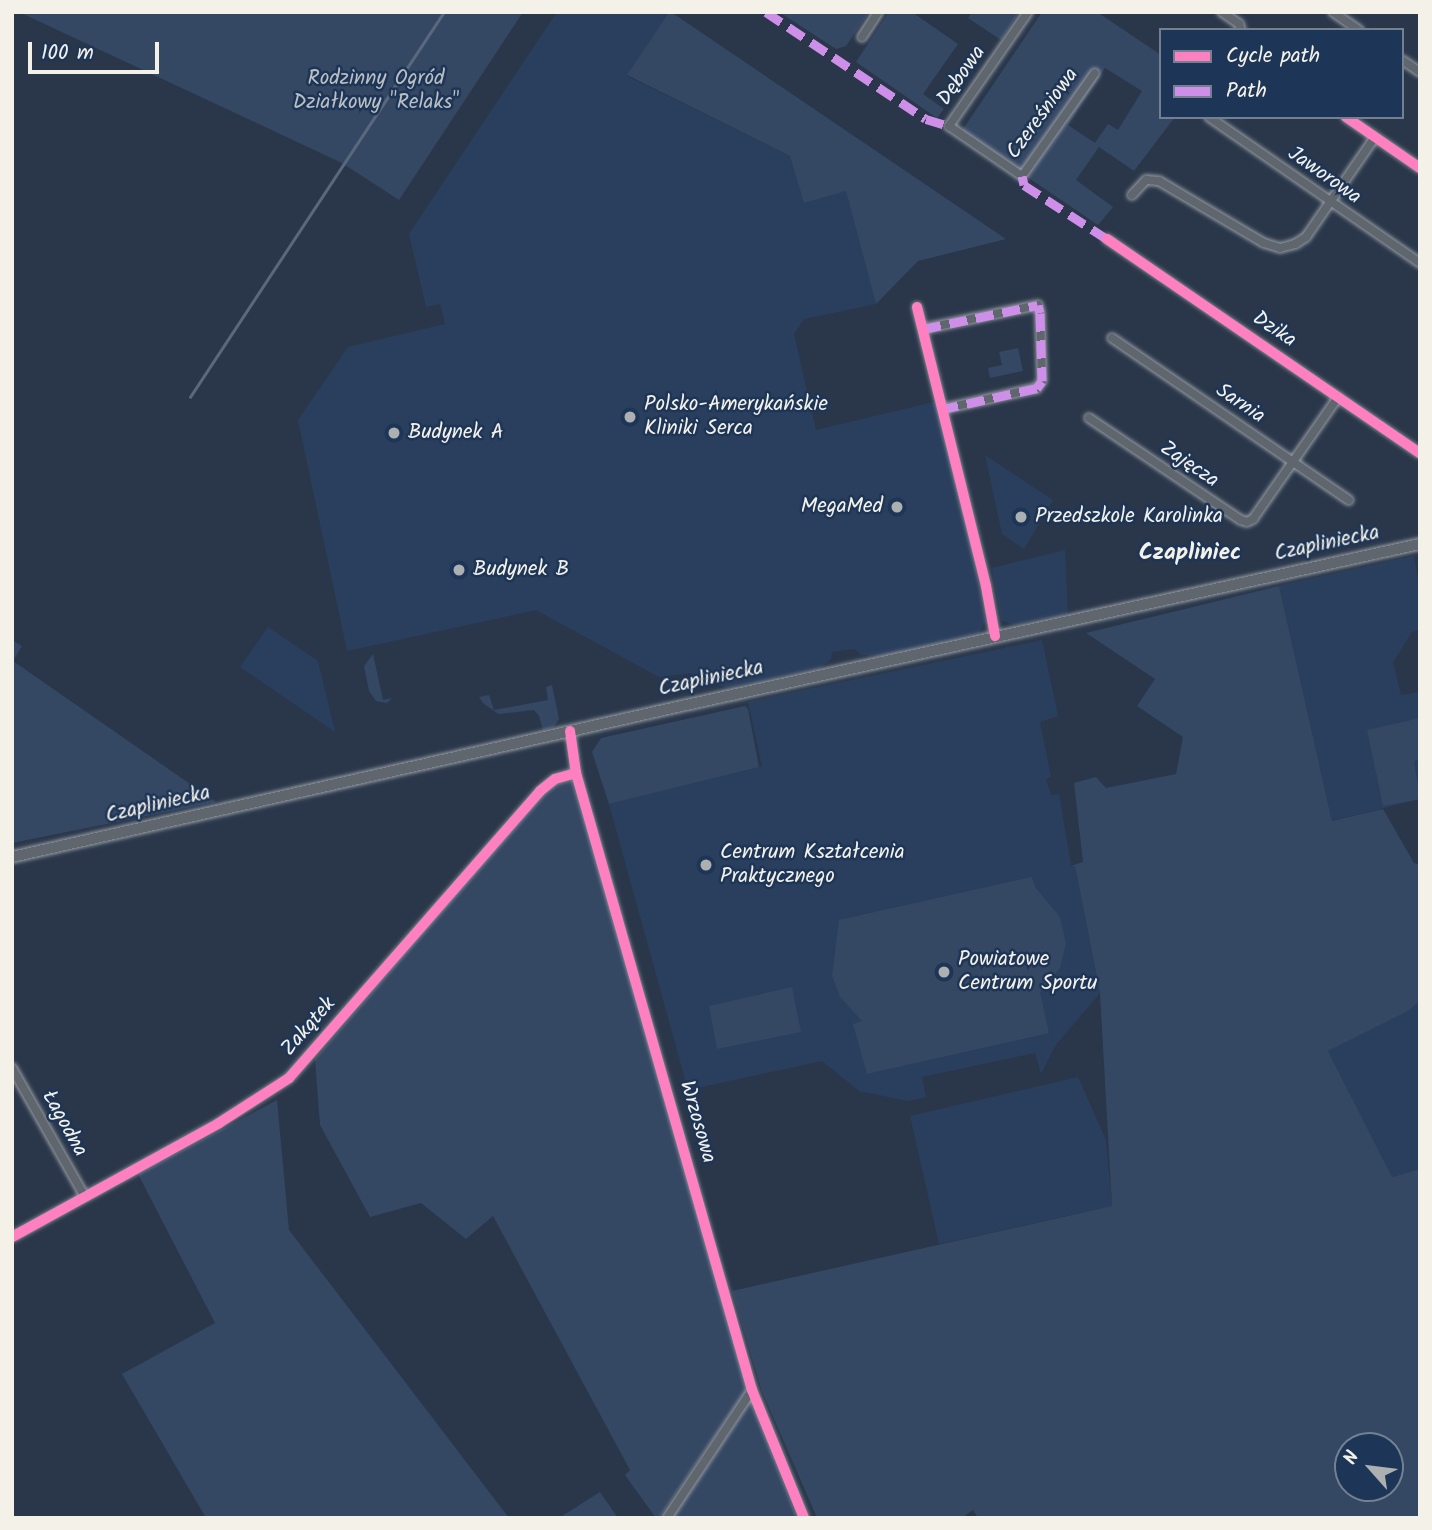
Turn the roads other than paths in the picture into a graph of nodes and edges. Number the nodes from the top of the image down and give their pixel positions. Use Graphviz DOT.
graph roads {
  1 [pos="878,12"];
  2 [pos="1028,12"];
  3 [pos="1222,12"];
  4 [pos="1334,12"];
  5 [pos="1240,28"];
  6 [pos="1356,28"];
  7 [pos="862,37"];
  8 [pos="1404,61"];
  9 [pos="1420,72"];
  10 [pos="1095,73"];
  11 [pos="1212,119"];
  12 [pos="1349,119"];
  13 [pos="949,126"];
  14 [pos="1375,137"];
  15 [pos="1420,168"];
  16 [pos="1132,195"];
  17 [pos="1331,202"];
  18 [pos="1107,239"];
  19 [pos="1420,263"];
  20 [pos="917,307"];
  21 [pos="923,329"];
  22 [pos="1112,338"];
  23 [pos="1338,397"];
  24 [pos="943,409"];
  25 [pos="1089,418"];
  26 [pos="1420,453"];
  27 [pos="1293,461"];
  28 [pos="1349,500"];
  29 [pos="1420,544"];
  30 [pos="995,636"];
  31 [pos="570,731"];
  32 [pos="576,773"];
  33 [pos="12,857"];
  34 [pos="12,1068"];
  35 [pos="85,1197"];
  36 [pos="12,1237"];
  37 [pos="752,1391"];
  38 [pos="667,1518"];
  39 [pos="804,1518"];
  1 -- 7 [label="street"];
  2 -- 13 [label="street, Dębowa"];
  3 -- 5 [label="street"];
  4 -- 6 [label="street"];
  8 -- 9 [label="street"];
  10 -- 13 [label="street, Czereśniowa"];
  11 -- 17 [label="street, Jaworowa"];
  12 -- 14 [label="street"];
  14 -- 15 [label="street"];
  14 -- 17 [label="street"];
  16 -- 17 [label="street"];
  17 -- 19 [label="street, Jaworowa"];
  18 -- 23 [label="street, Dzika"];
  20 -- 21 [label="street"];
  21 -- 24 [label="street"];
  21 -- 24 [label="street"];
  22 -- 27 [label="street, Sarnia"];
  23 -- 26 [label="street, Dzika"];
  23 -- 27 [label="street, Zajęcza"];
  24 -- 30 [label="street"];
  25 -- 27 [label="street, Zajęcza"];
  27 -- 28 [label="street, Sarnia"];
  29 -- 30 [label="main road, Czapliniecka"];
  30 -- 31 [label="main road, Czapliniecka"];
  31 -- 32 [label="street, Wrzosowa"];
  31 -- 33 [label="main road, Czapliniecka"];
  32 -- 35 [label="street, Zakątek"];
  32 -- 37 [label="street, Wrzosowa"];
  34 -- 35 [label="street, Łagodna"];
  35 -- 36 [label="street, Zakątek"];
  37 -- 38 [label="street"];
  37 -- 39 [label="street, Wrzosowa"];
}
